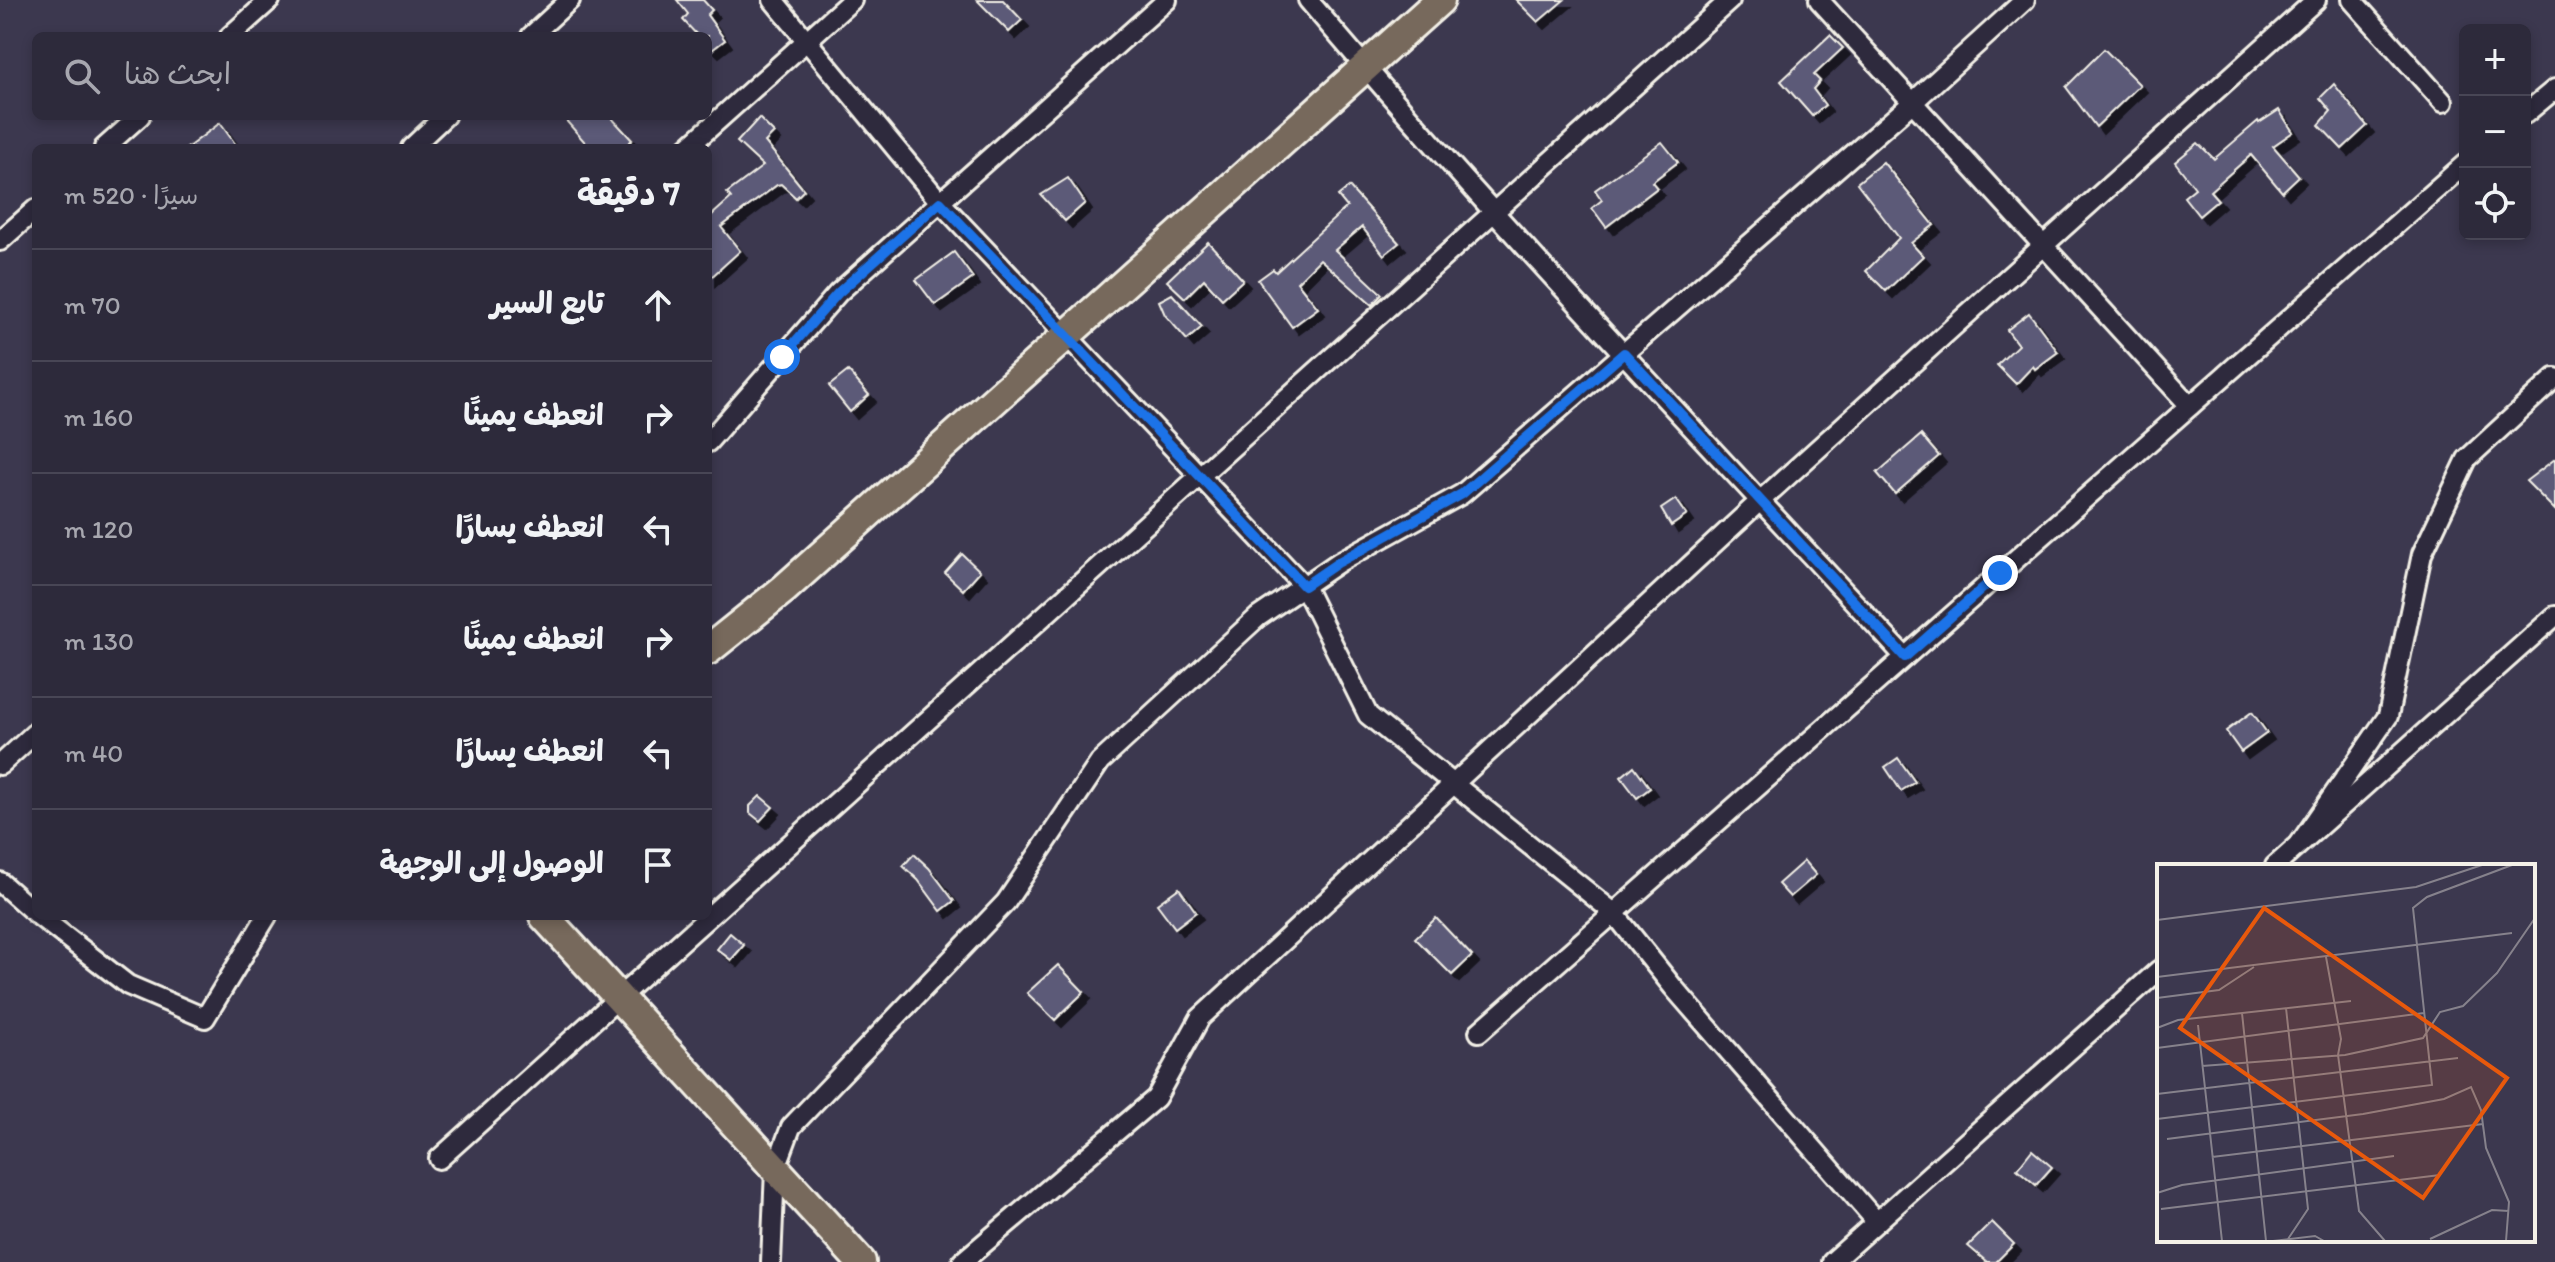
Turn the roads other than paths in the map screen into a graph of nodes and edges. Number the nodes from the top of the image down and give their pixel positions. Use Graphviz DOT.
graph roads {
  1 [pos="270,0"];
  2 [pos="570,0"];
  3 [pos="773,0"];
  4 [pos="852,0"];
  5 [pos="1167,0"];
  6 [pos="1308,0"];
  7 [pos="1440,0"];
  8 [pos="1730,0"];
  9 [pos="1819,0"];
  10 [pos="2025,0"];
  11 [pos="2316,0"];
  12 [pos="2352,0"];
  13 [pos="234,32"];
  14 [pos="535,32"];
  15 [pos="807,41"];
  16 [pos="1365,68"];
  17 [pos="2555,89"];
  18 [pos="2443,102"];
  19 [pos="1912,103"];
  20 [pos="2531,109"];
  21 [pos="136,120"];
  22 [pos="441,120"];
  23 [pos="108,144"];
  24 [pos="415,144"];
  25 [pos="691,144"];
  26 [pos="2460,168"];
  27 [pos="940,202"];
  28 [pos="1495,211"];
  29 [pos="32,213"];
  30 [pos="0,241"];
  31 [pos="2042,245"];
  32 [pos="1067,335"];
  33 [pos="1624,353"];
  34 [pos="2555,378"];
  35 [pos="2190,406"];
  36 [pos="712,437"];
  37 [pos="1200,476"];
  38 [pos="1761,500"];
  39 [pos="1304,586"];
  40 [pos="2555,616"];
  41 [pos="712,647"];
  42 [pos="1905,657"];
  43 [pos="32,736"];
  44 [pos="0,765"];
  45 [pos="1453,784"];
  46 [pos="2300,843"];
  47 [pos="2277,864"];
  48 [pos="0,882"];
  49 [pos="32,911"];
  50 [pos="1614,913"];
  51 [pos="712,914"];
  52 [pos="44,920"];
  53 [pos="265,920"];
  54 [pos="548,920"];
  55 [pos="706,920"];
  56 [pos="2157,972"];
  57 [pos="619,998"];
  58 [pos="1479,1032"];
  59 [pos="439,1159"];
  60 [pos="775,1170"];
  61 [pos="1877,1222"];
  62 [pos="771,1262"];
  63 [pos="861,1262"];
  64 [pos="962,1262"];
  65 [pos="1832,1262"];
  1 -- 13 [label="street"];
  2 -- 14 [label="street"];
  3 -- 15 [label="street"];
  4 -- 15 [label="street"];
  5 -- 27 [label="street"];
  6 -- 16 [label="street"];
  7 -- 16 [label="main road"];
  8 -- 28 [label="street"];
  9 -- 19 [label="street"];
  10 -- 19 [label="street"];
  11 -- 31 [label="street"];
  12 -- 18 [label="street"];
  15 -- 25 [label="street"];
  15 -- 27 [label="street"];
  16 -- 28 [label="street"];
  16 -- 32 [label="main road"];
  17 -- 20 [label="street"];
  19 -- 31 [label="street"];
  19 -- 33 [label="street"];
  21 -- 23 [label="street"];
  22 -- 24 [label="street"];
  26 -- 35 [label="street"];
  27 -- 32 [label="street"];
  27 -- 36 [label="street"];
  28 -- 33 [label="street"];
  28 -- 37 [label="street"];
  29 -- 30 [label="street"];
  31 -- 35 [label="street"];
  31 -- 38 [label="street"];
  32 -- 37 [label="street"];
  32 -- 41 [label="main road"];
  33 -- 38 [label="street"];
  33 -- 39 [label="street"];
  34 -- 46 [label="street"];
  35 -- 42 [label="street"];
  37 -- 39 [label="street"];
  37 -- 51 [label="street"];
  38 -- 42 [label="street"];
  38 -- 45 [label="street"];
  39 -- 45 [label="street"];
  39 -- 60 [label="street"];
  40 -- 46 [label="street"];
  42 -- 50 [label="street"];
  43 -- 44 [label="street"];
  45 -- 50 [label="street"];
  45 -- 64 [label="street"];
  46 -- 47 [label="street"];
  48 -- 49 [label="street"];
  50 -- 58 [label="street"];
  50 -- 61 [label="street"];
  52 -- 53 [label="street"];
  54 -- 57 [label="main road"];
  55 -- 57 [label="street"];
  56 -- 61 [label="street"];
  57 -- 59 [label="street"];
  57 -- 60 [label="main road"];
  60 -- 62 [label="street"];
  60 -- 63 [label="main road"];
  61 -- 65 [label="street"];
}
